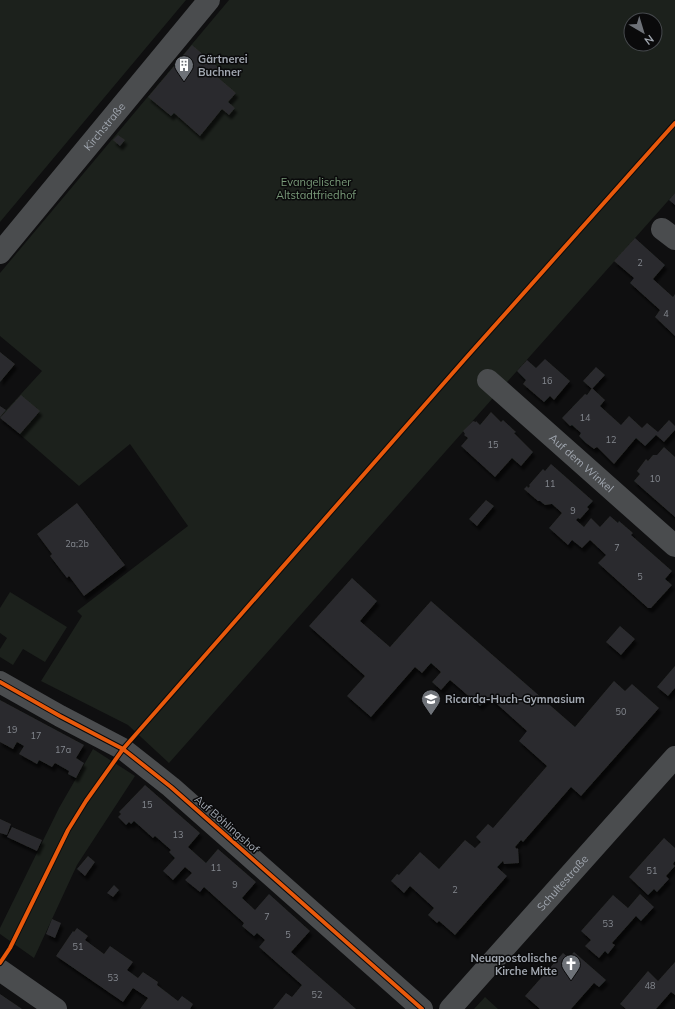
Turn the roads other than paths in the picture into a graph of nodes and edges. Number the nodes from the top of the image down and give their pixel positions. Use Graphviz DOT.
graph roads {
  1 [pos="209,0"];
  2 [pos="0,253"];
  3 [pos="488,380"];
  4 [pos="675,546"];
  5 [pos="0,682"];
  6 [pos="675,757"];
  7 [pos="0,970"];
  8 [pos="56,1009"];
  9 [pos="422,1009"];
  10 [pos="450,1009"];
  1 -- 2 [label="street, Kirchstraße"];
  3 -- 4 [label="street, Auf dem Winkel"];
  5 -- 9 [label="street, Auf Böhlingshof"];
  6 -- 10 [label="street, Schultestraße"];
  7 -- 8 [label="street"];
}
